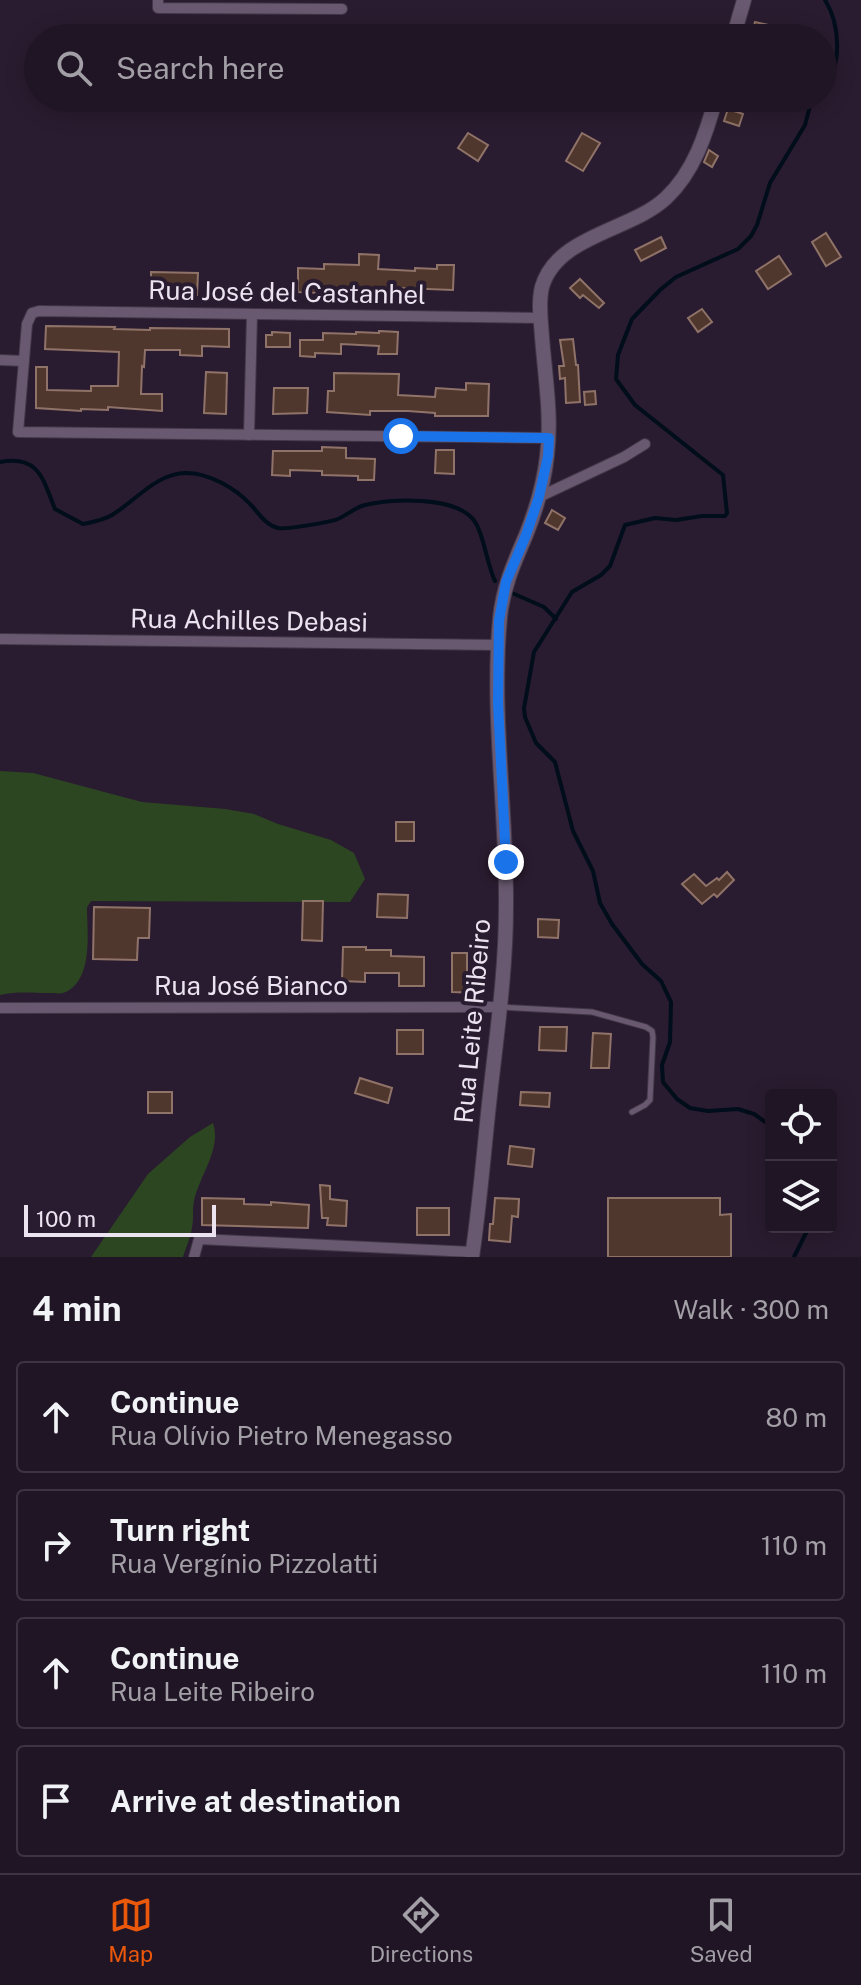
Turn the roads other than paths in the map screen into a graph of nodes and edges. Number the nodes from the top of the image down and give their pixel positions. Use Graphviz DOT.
graph roads {
  1 [pos="158,0"];
  2 [pos="744,0"];
  3 [pos="342,9"];
  4 [pos="737,24"];
  5 [pos="711,112"];
  6 [pos="252,314"];
  7 [pos="541,318"];
  8 [pos="0,360"];
  9 [pos="24,361"];
  10 [pos="249,435"];
  11 [pos="549,438"];
  12 [pos="645,444"];
  13 [pos="539,497"];
  14 [pos="0,639"];
  15 [pos="498,645"];
  16 [pos="500,1007"];
  17 [pos="1,1008"];
  18 [pos="632,1112"];
  19 [pos="472,1255"];
  20 [pos="194,1257"];
  1 -- 3 [label="street"];
  2 -- 4 [label="street"];
  5 -- 7 [label="street, Rua Leite Ribeiro"];
  6 -- 7 [label="street, Rua José del Castanhel"];
  6 -- 9 [label="street, Rua José del Castanhel"];
  6 -- 10 [label="street"];
  7 -- 11 [label="street, Rua Leite Ribeiro"];
  8 -- 9 [label="street"];
  9 -- 10 [label="street"];
  10 -- 11 [label="street"];
  11 -- 13 [label="street, Rua Leite Ribeiro"];
  12 -- 13 [label="street"];
  13 -- 15 [label="street, Rua Leite Ribeiro"];
  14 -- 15 [label="street, Rua Achilles Debasi"];
  15 -- 16 [label="street, Rua Leite Ribeiro"];
  16 -- 17 [label="street, Rua José Bianco"];
  16 -- 18 [label="lane"];
  16 -- 19 [label="street, Rua Leite Ribeiro"];
  19 -- 20 [label="street"];
}
